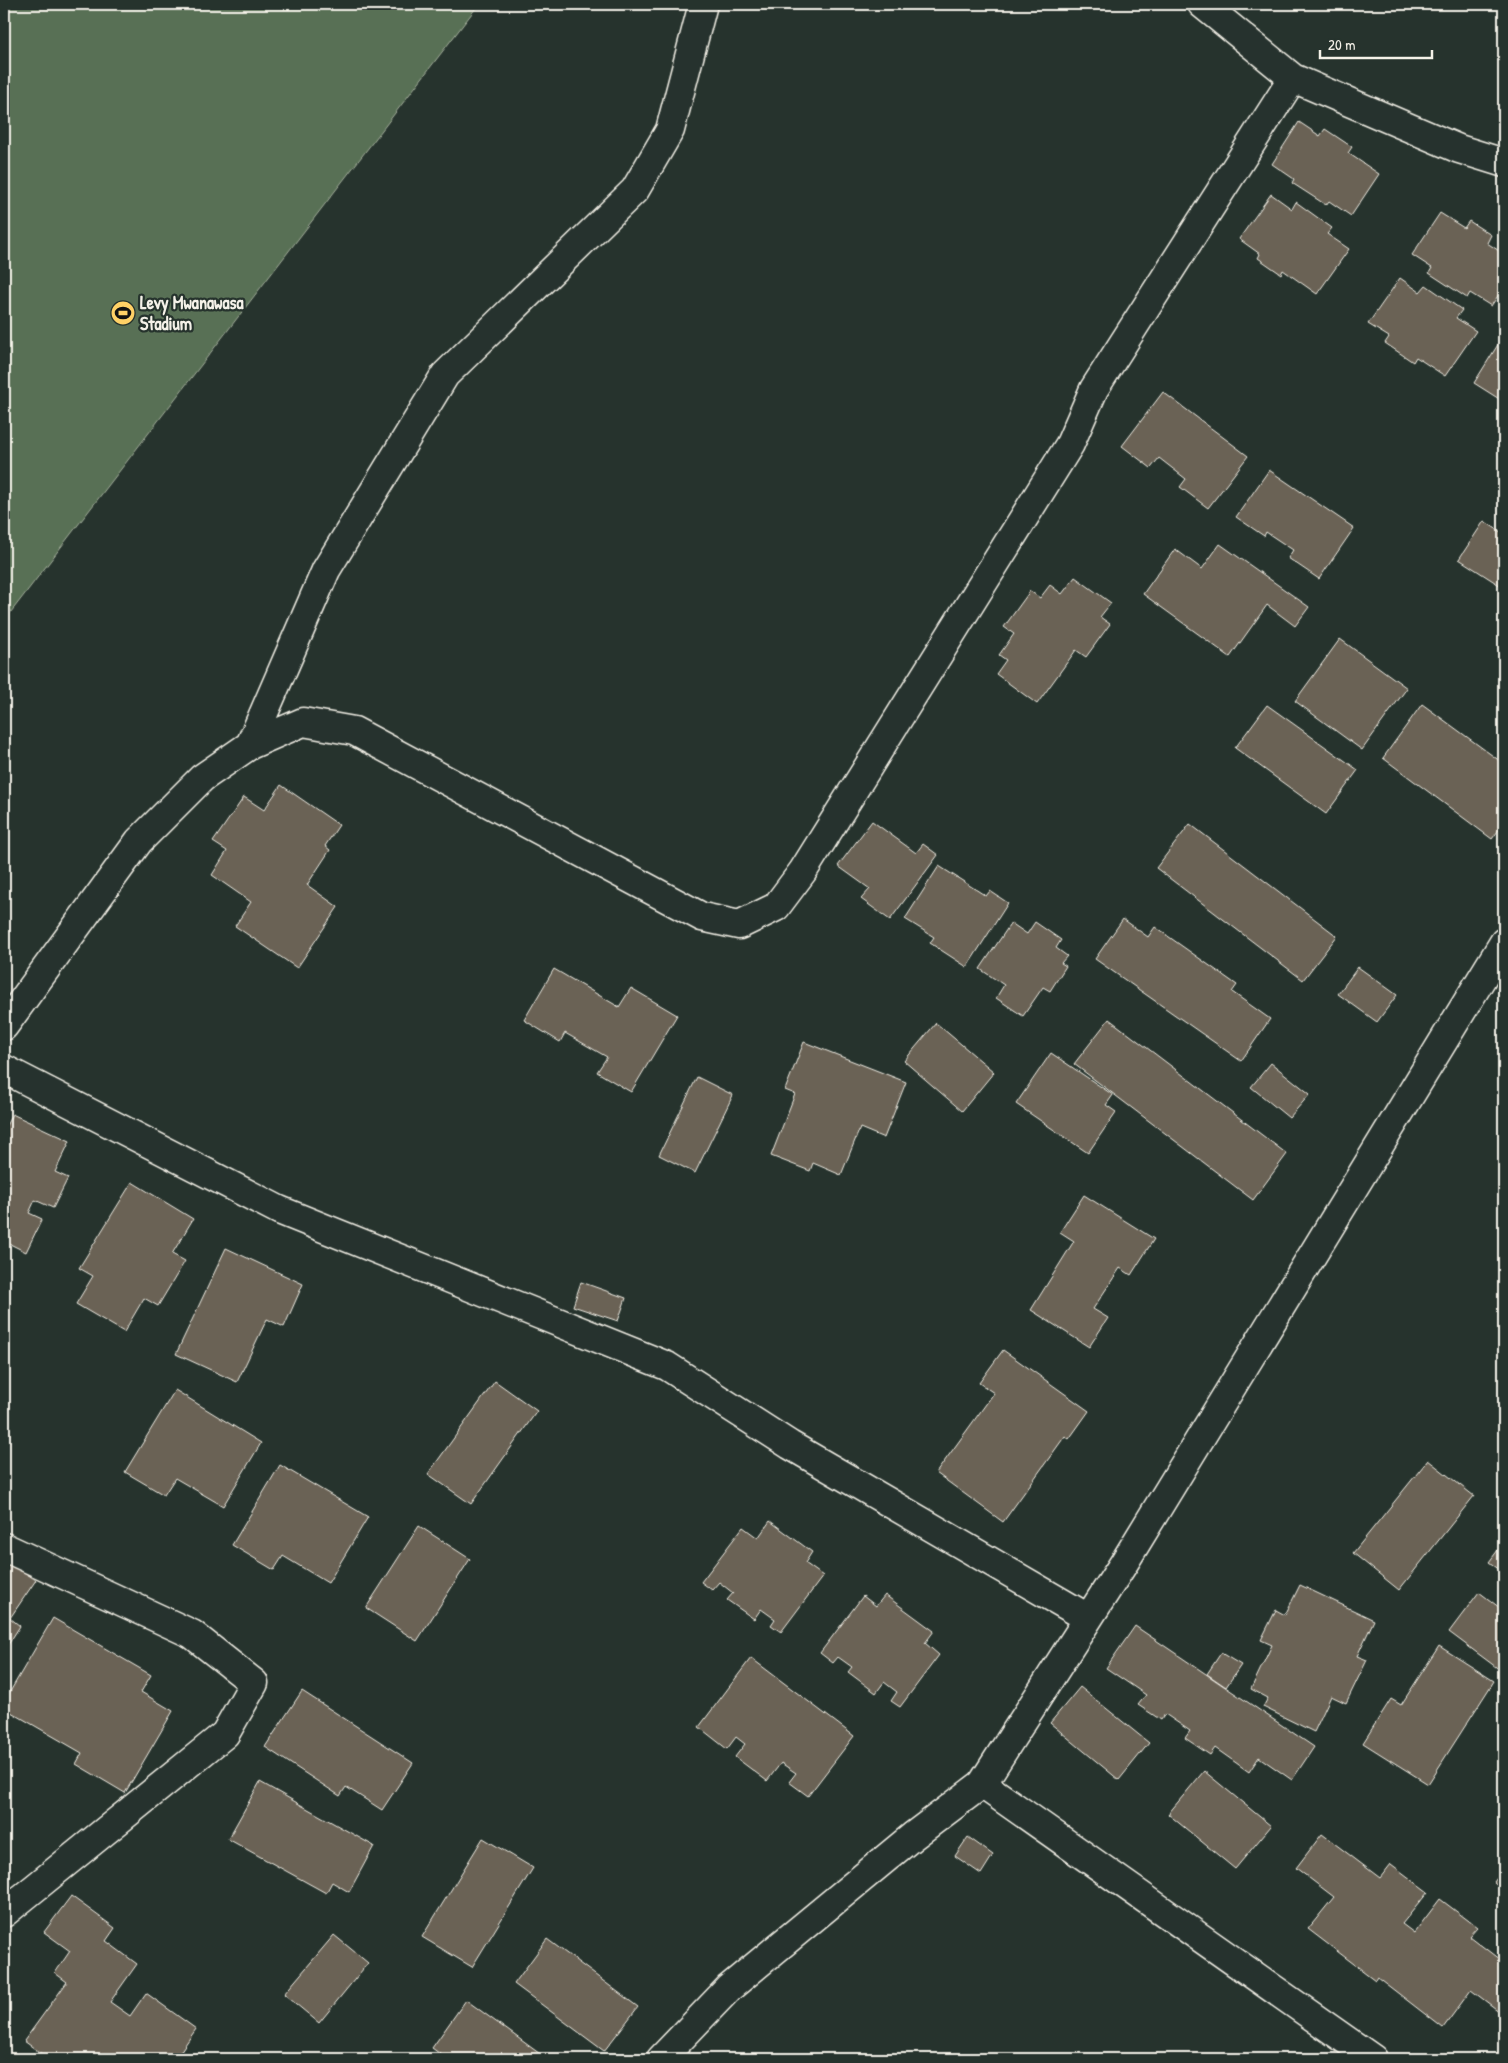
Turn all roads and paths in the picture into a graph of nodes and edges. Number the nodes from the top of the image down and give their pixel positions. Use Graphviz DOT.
graph roads {
  1 [pos="703,4"];
  2 [pos="1202,4"];
  3 [pos="1293,78"];
  4 [pos="1504,163"];
  5 [pos="250,745"];
  6 [pos="1504,942"];
  7 [pos="4,1026"];
  8 [pos="4,1069"];
  9 [pos="4,1547"];
  10 [pos="1088,1618"];
  11 [pos="982,1784"];
  12 [pos="4,1913"];
  13 [pos="661,2059"];
  14 [pos="1373,2059"];
  1 -- 5 [label="street"];
  2 -- 3 [label="street"];
  3 -- 4 [label="street"];
  3 -- 5 [label="street"];
  5 -- 7 [label="street"];
  6 -- 10 [label="street"];
  8 -- 10 [label="street"];
  9 -- 12 [label="street"];
  10 -- 11 [label="street"];
  11 -- 13 [label="street"];
  11 -- 14 [label="street"];
}
